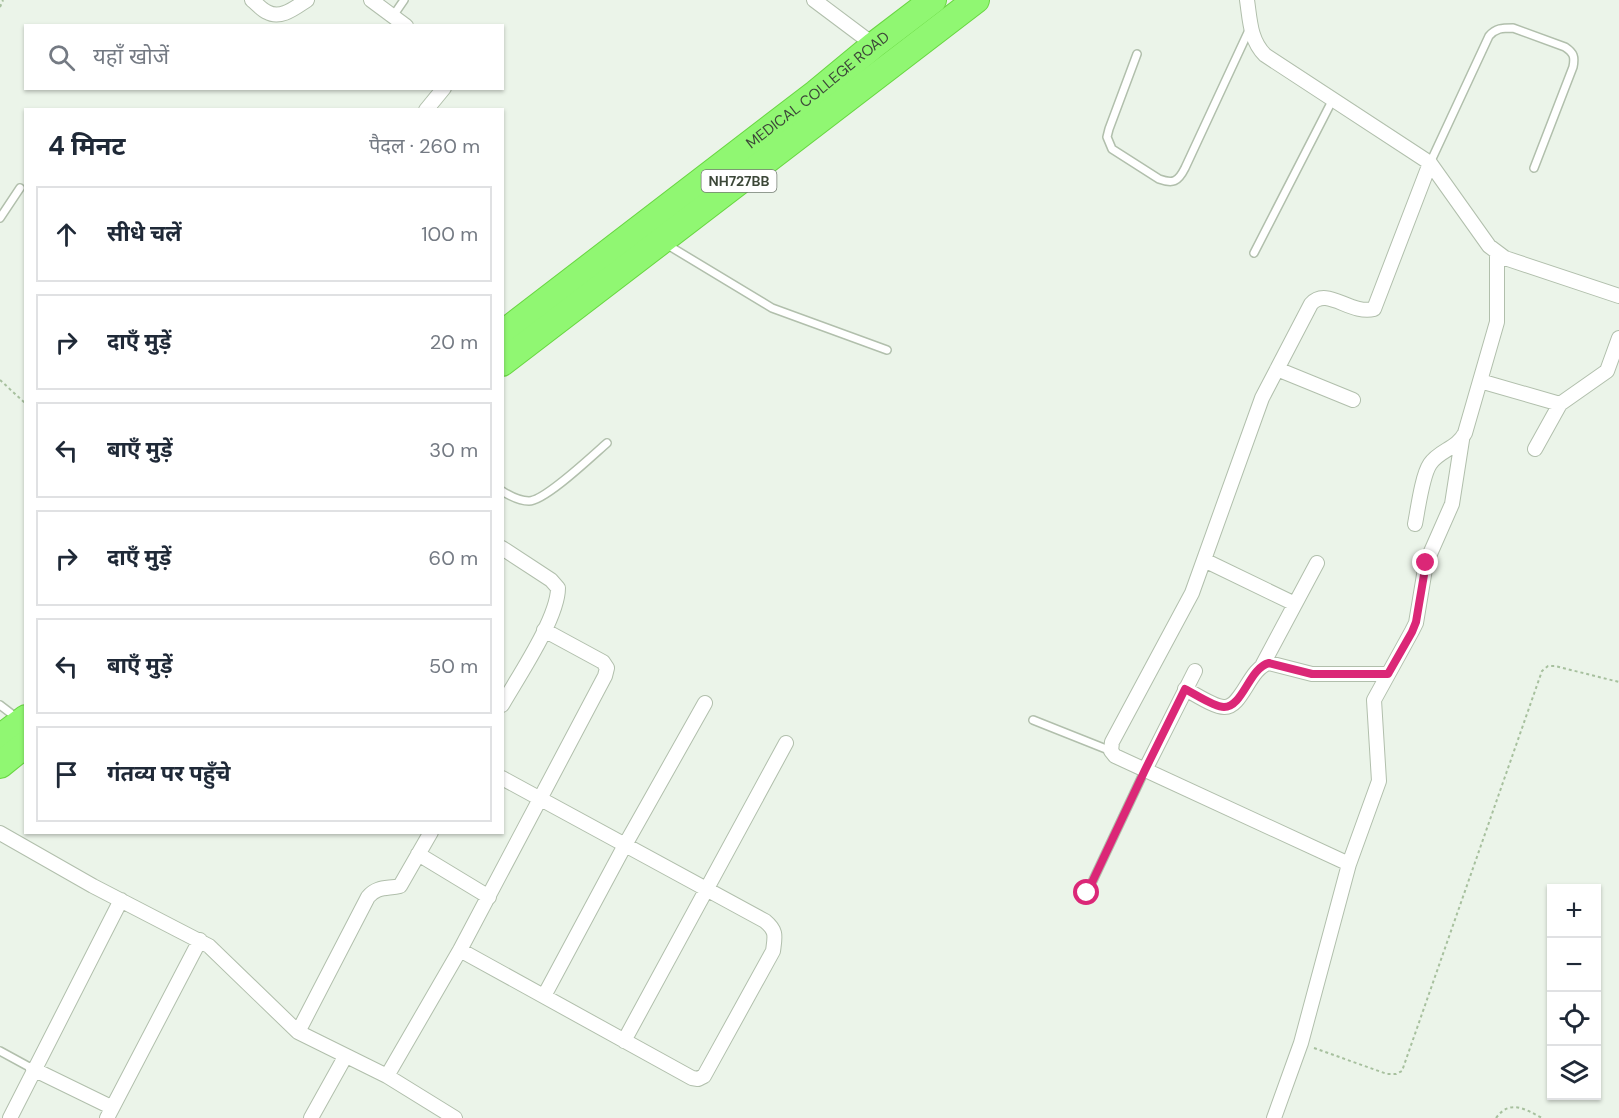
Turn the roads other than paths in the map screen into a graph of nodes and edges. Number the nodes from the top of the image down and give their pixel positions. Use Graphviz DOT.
graph roads {
  1 [pos="252,0"];
  2 [pos="307,0"];
  3 [pos="371,0"];
  4 [pos="404,0"];
  5 [pos="814,0"];
  6 [pos="933,0"];
  7 [pos="976,0"];
  8 [pos="1247,0"];
  9 [pos="393,16"];
  10 [pos="403,24"];
  11 [pos="1251,25"];
  12 [pos="874,45"];
  13 [pos="1137,54"];
  14 [pos="442,90"];
  15 [pos="1333,99"];
  16 [pos="428,108"];
  17 [pos="1430,164"];
  18 [pos="1534,168"];
  19 [pos="20,188"];
  20 [pos="0,218"];
  21 [pos="661,241"];
  22 [pos="1254,253"];
  23 [pos="1497,253"];
  24 [pos="1619,296"];
  25 [pos="506,327"];
  26 [pos="1619,338"];
  27 [pos="887,350"];
  28 [pos="504,361"];
  29 [pos="1277,369"];
  30 [pos="1480,381"];
  31 [pos="1353,400"];
  32 [pos="1560,404"];
  33 [pos="1462,440"];
  34 [pos="607,443"];
  35 [pos="1534,449"];
  36 [pos="504,492"];
  37 [pos="1415,524"];
  38 [pos="504,549"];
  39 [pos="1204,560"];
  40 [pos="1317,563"];
  41 [pos="1295,604"];
  42 [pos="544,630"];
  43 [pos="1263,664"];
  44 [pos="1195,671"];
  45 [pos="1388,674"];
  46 [pos="1185,689"];
  47 [pos="504,701"];
  48 [pos="705,703"];
  49 [pos="0,705"];
  50 [pos="1033,720"];
  51 [pos="24,727"];
  52 [pos="0,738"];
  53 [pos="786,742"];
  54 [pos="1111,750"];
  55 [pos="0,765"];
  56 [pos="1145,770"];
  57 [pos="504,779"];
  58 [pos="540,799"];
  59 [pos="0,833"];
  60 [pos="430,834"];
  61 [pos="625,845"];
  62 [pos="418,854"];
  63 [pos="1349,864"];
  64 [pos="705,888"];
  65 [pos="1087,893"];
  66 [pos="489,897"];
  67 [pos="121,900"];
  68 [pos="200,940"];
  69 [pos="460,950"];
  70 [pos="544,996"];
  71 [pos="298,1032"];
  72 [pos="624,1041"];
  73 [pos="0,1051"];
  74 [pos="345,1057"];
  75 [pos="33,1069"];
  76 [pos="387,1076"];
  77 [pos="109,1112"];
  78 [pos="9,1118"];
  79 [pos="311,1118"];
  80 [pos="455,1118"];
  81 [pos="1274,1118"];
  1 -- 2 [label="street"];
  3 -- 9 [label="street"];
  4 -- 9 [label="lane"];
  5 -- 12 [label="street"];
  6 -- 12 [label="highway, MEDICAL COLLEGE ROAD / NH727BB"];
  7 -- 21 [label="highway, NH727BB"];
  8 -- 11 [label="street"];
  9 -- 10 [label="street"];
  11 -- 13 [label="lane"];
  11 -- 15 [label="street"];
  12 -- 25 [label="highway, MEDICAL COLLEGE ROAD / NH727BB"];
  14 -- 16 [label="street"];
  15 -- 17 [label="street"];
  15 -- 22 [label="lane"];
  17 -- 18 [label="lane"];
  17 -- 23 [label="street"];
  17 -- 29 [label="street"];
  19 -- 20 [label="lane"];
  21 -- 27 [label="lane"];
  21 -- 28 [label="highway, NH727BB"];
  23 -- 24 [label="street"];
  23 -- 30 [label="street"];
  26 -- 32 [label="street"];
  29 -- 31 [label="street"];
  29 -- 39 [label="street"];
  30 -- 32 [label="street"];
  30 -- 33 [label="street"];
  32 -- 35 [label="street"];
  33 -- 37 [label="street"];
  33 -- 45 [label="street"];
  34 -- 36 [label="lane"];
  38 -- 42 [label="street"];
  39 -- 41 [label="street"];
  39 -- 54 [label="street"];
  40 -- 41 [label="street"];
  41 -- 43 [label="street"];
  42 -- 47 [label="street"];
  42 -- 58 [label="street"];
  43 -- 45 [label="street"];
  43 -- 46 [label="street"];
  44 -- 46 [label="street"];
  45 -- 63 [label="street"];
  46 -- 56 [label="street"];
  48 -- 61 [label="street"];
  49 -- 51 [label="lane"];
  50 -- 54 [label="lane"];
  51 -- 52 [label="highway"];
  51 -- 55 [label="highway"];
  53 -- 64 [label="street"];
  54 -- 56 [label="street"];
  56 -- 63 [label="street"];
  56 -- 65 [label="lane"];
  57 -- 58 [label="street"];
  58 -- 61 [label="street"];
  58 -- 66 [label="street"];
  59 -- 67 [label="street"];
  60 -- 62 [label="street"];
  61 -- 64 [label="street"];
  61 -- 70 [label="street"];
  62 -- 66 [label="street"];
  62 -- 71 [label="street"];
  63 -- 81 [label="street"];
  64 -- 72 [label="street"];
  64 -- 72 [label="street"];
  66 -- 69 [label="street"];
  67 -- 68 [label="street"];
  67 -- 75 [label="street"];
  68 -- 71 [label="street"];
  68 -- 77 [label="street"];
  69 -- 70 [label="street"];
  69 -- 76 [label="street"];
  70 -- 72 [label="street"];
  71 -- 74 [label="street"];
  73 -- 75 [label="lane"];
  74 -- 76 [label="street"];
  74 -- 79 [label="street"];
  75 -- 77 [label="street"];
  75 -- 78 [label="street"];
  76 -- 80 [label="street"];
}
